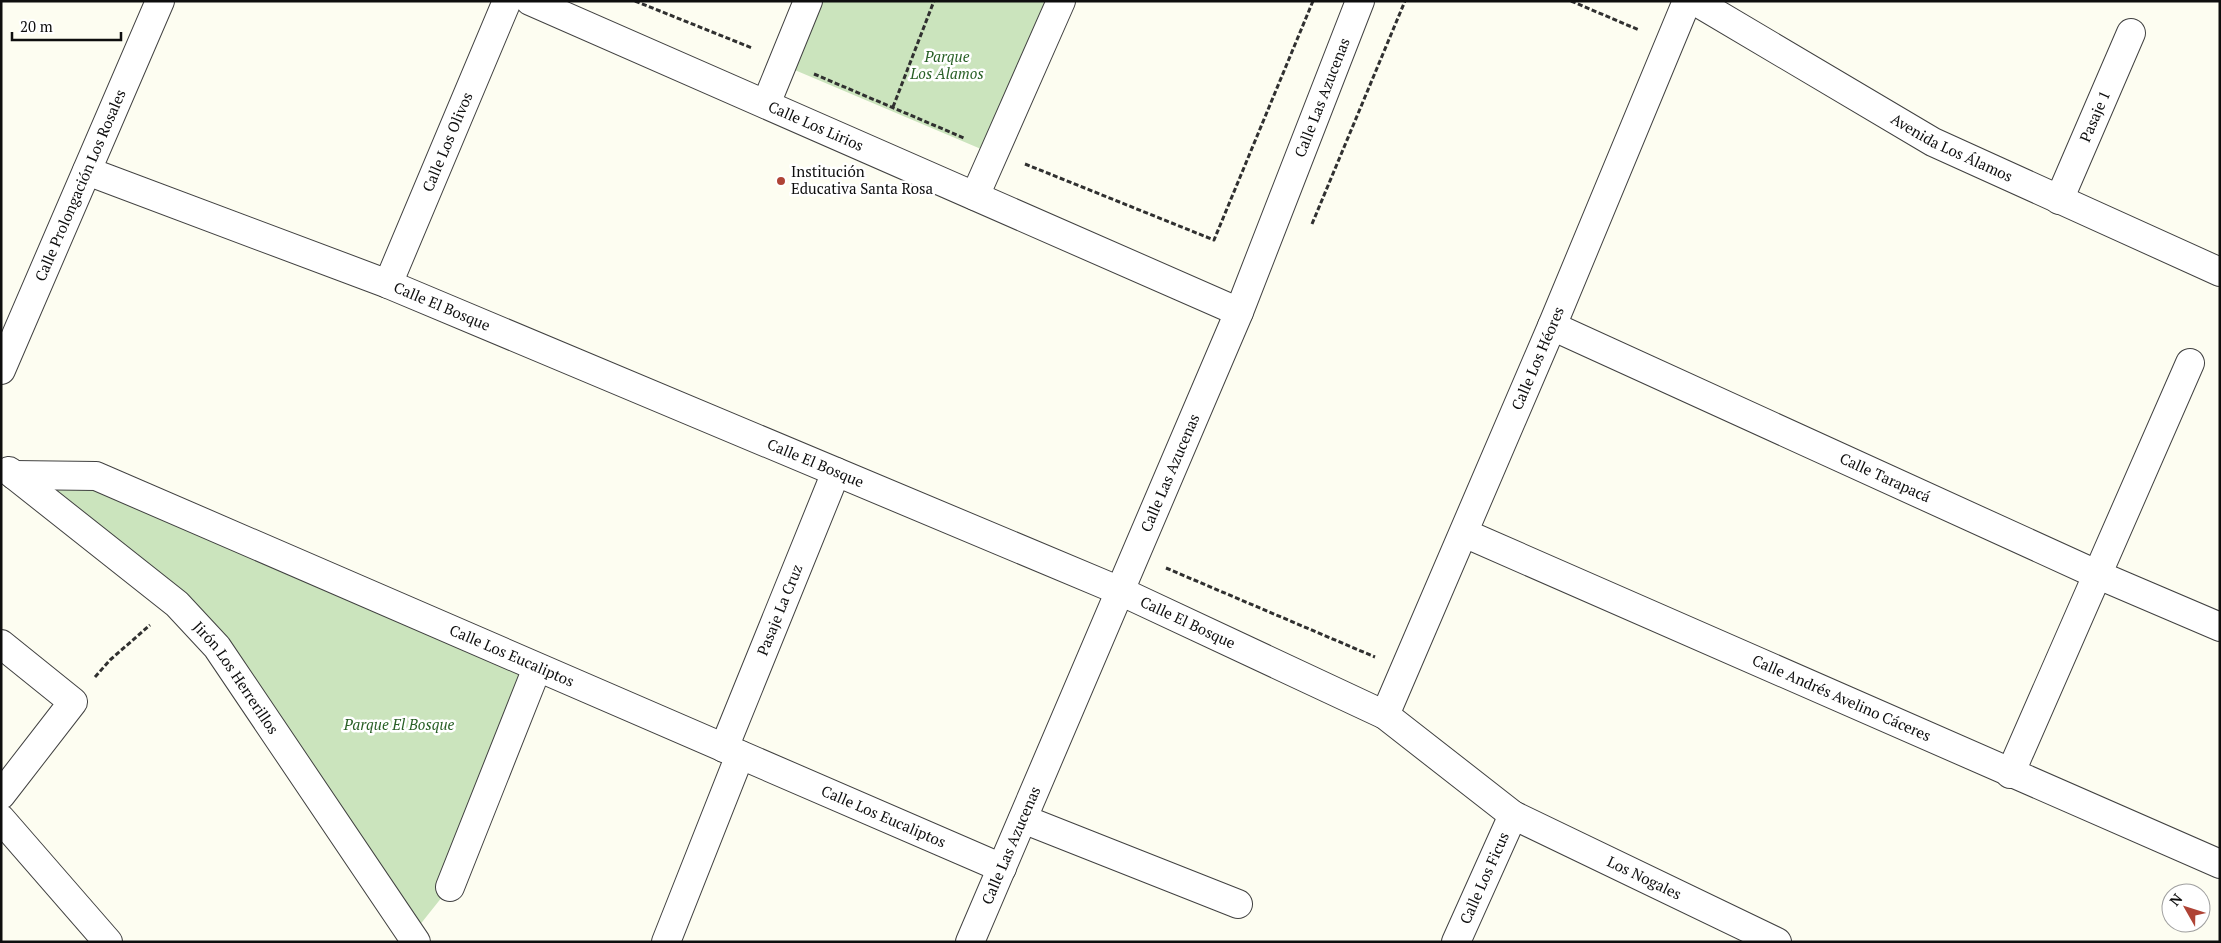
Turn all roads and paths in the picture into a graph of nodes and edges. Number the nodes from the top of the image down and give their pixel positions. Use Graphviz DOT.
graph roads {
  1 [pos="160,1"];
  2 [pos="507,1"];
  3 [pos="530,1"];
  4 [pos="635,1"];
  5 [pos="808,1"];
  6 [pos="934,1"];
  7 [pos="1061,1"];
  8 [pos="1312,1"];
  9 [pos="1360,1"];
  10 [pos="1570,1"];
  11 [pos="1687,1"];
  12 [pos="1695,1"];
  13 [pos="1642,31"];
  14 [pos="2131,33"];
  15 [pos="783,61"];
  16 [pos="766,104"];
  17 [pos="893,107"];
  18 [pos="996,152"];
  19 [pos="87,171"];
  20 [pos="975,196"];
  21 [pos="2060,200"];
  22 [pos="2220,272"];
  23 [pos="388,284"];
  24 [pos="1239,312"];
  25 [pos="1552,326"];
  26 [pos="2190,363"];
  27 [pos="1,370"];
  28 [pos="8,470"];
  29 [pos="836,472"];
  30 [pos="1464,533"];
  31 [pos="1166,570"];
  32 [pos="2096,574"];
  33 [pos="1120,591"];
  34 [pos="177,604"];
  35 [pos="2220,627"];
  36 [pos="1,644"];
  37 [pos="1380,659"];
  38 [pos="536,668"];
  39 [pos="73,702"];
  40 [pos="1385,715"];
  41 [pos="732,751"];
  42 [pos="2010,774"];
  43 [pos="1,795"];
  44 [pos="1513,814"];
  45 [pos="1,819"];
  46 [pos="1023,819"];
  47 [pos="2220,864"];
  48 [pos="1002,868"];
  49 [pos="450,887"];
  50 [pos="1238,904"];
  51 [pos="1750,936"];
  52 [pos="410,940"];
  53 [pos="108,942"];
  54 [pos="666,942"];
  55 [pos="970,942"];
  56 [pos="1456,942"];
  57 [pos="1777,942"];
  1 -- 19 [label="street, Calle Prolongación Los Rosales"];
  2 -- 23 [label="street, Calle Los Olivos"];
  3 -- 16 [label="street, Calle Los Lirios"];
  4 -- 15 [label="path"];
  5 -- 15 [label="street"];
  6 -- 17 [label="path"];
  7 -- 18 [label="street"];
  8 -- 18 [label="path"];
  9 -- 24 [label="street, Calle Las Azucenas"];
  10 -- 13 [label="path"];
  11 -- 25 [label="street, Calle Los Héores"];
  12 -- 21 [label="street, Avenida Los Álamos"];
  14 -- 21 [label="street, Pasaje 1"];
  15 -- 16 [label="street"];
  15 -- 17 [label="path"];
  16 -- 20 [label="street, Calle Los Lirios"];
  17 -- 18 [label="path"];
  18 -- 20 [label="street"];
  19 -- 23 [label="street, Calle El Bosque"];
  19 -- 27 [label="street, Calle Prolongación Los Rosales"];
  20 -- 24 [label="street, Calle Los Lirios"];
  21 -- 22 [label="street, Avenida Los Álamos"];
  23 -- 29 [label="street, Calle El Bosque"];
  24 -- 33 [label="street, Calle Las Azucenas"];
  25 -- 30 [label="street, Calle Los Héores"];
  25 -- 32 [label="street, Calle Tarapacá"];
  26 -- 32 [label="street"];
  28 -- 34 [label="street, Jirón Los Herrerillos"];
  28 -- 38 [label="street, Calle Los Eucaliptos"];
  29 -- 33 [label="street, Calle El Bosque"];
  29 -- 41 [label="street, Pasaje La Cruz"];
  30 -- 40 [label="street, Calle Los Héores"];
  30 -- 42 [label="street, Calle Andrés Avelino Cáceres"];
  31 -- 37 [label="path"];
  32 -- 35 [label="street, Calle Tarapacá"];
  32 -- 42 [label="street"];
  33 -- 40 [label="street, Calle El Bosque"];
  33 -- 46 [label="street, Calle Las Azucenas"];
  34 -- 39 [label="path"];
  34 -- 52 [label="street, Jirón Los Herrerillos"];
  36 -- 39 [label="street"];
  38 -- 41 [label="street, Calle Los Eucaliptos"];
  38 -- 49 [label="street"];
  39 -- 43 [label="street"];
  40 -- 44 [label="street, Calle El Bosque"];
  41 -- 48 [label="street, Calle Los Eucaliptos"];
  41 -- 54 [label="street, Pasaje La Cruz"];
  42 -- 47 [label="street, Calle Andrés Avelino Cáceres"];
  44 -- 51 [label="street, Los Nogales"];
  44 -- 56 [label="street, Calle Los Ficus"];
  45 -- 53 [label="street"];
  46 -- 48 [label="street, Calle Las Azucenas"];
  46 -- 50 [label="street"];
  48 -- 55 [label="street, Calle Las Azucenas"];
  51 -- 57 [label="street, Los Nogales"];
}
